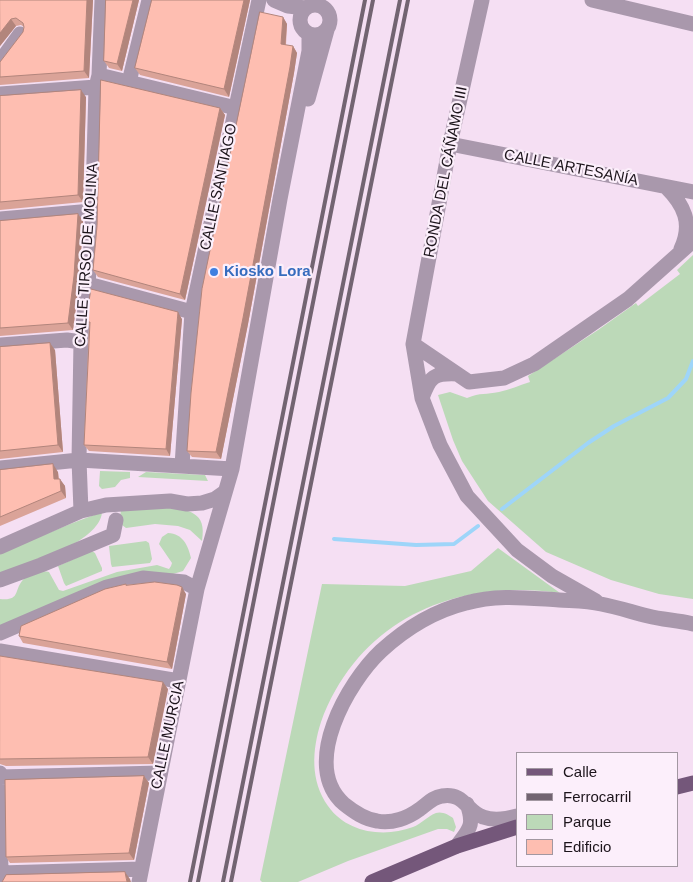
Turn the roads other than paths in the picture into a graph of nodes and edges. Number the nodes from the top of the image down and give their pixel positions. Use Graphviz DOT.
graph roads {
  1 [pos="102,0"];
  2 [pos="149,0"];
  3 [pos="260,0"];
  4 [pos="482,0"];
  5 [pos="592,0"];
  6 [pos="281,3"];
  7 [pos="316,6"];
  8 [pos="328,24"];
  9 [pos="693,24"];
  10 [pos="20,34"];
  11 [pos="309,34"];
  12 [pos="0,62"];
  13 [pos="97,81"];
  14 [pos="129,82"];
  15 [pos="0,94"];
  16 [pos="236,108"];
  17 [pos="450,144"];
  18 [pos="666,187"];
  19 [pos="693,192"];
  20 [pos="280,199"];
  21 [pos="92,211"];
  22 [pos="0,219"];
  23 [pos="693,240"];
  24 [pos="675,256"];
  25 [pos="88,284"];
  26 [pos="192,312"];
  27 [pos="81,342"];
  28 [pos="413,344"];
  29 [pos="0,345"];
  30 [pos="457,374"];
  31 [pos="422,398"];
  32 [pos="79,460"];
  33 [pos="182,466"];
  34 [pos="0,468"];
  35 [pos="232,469"];
  36 [pos="225,492"];
  37 [pos="187,504"];
  38 [pos="81,511"];
  39 [pos="116,520"];
  40 [pos="216,524"];
  41 [pos="0,547"];
  42 [pos="0,580"];
  43 [pos="190,586"];
  44 [pos="600,603"];
  45 [pos="693,624"];
  46 [pos="0,633"];
  47 [pos="0,651"];
  48 [pos="179,680"];
  49 [pos="160,773"];
  50 [pos="0,776"];
  51 [pos="693,783"];
  52 [pos="678,787"];
  53 [pos="467,804"];
  54 [pos="516,816"];
  55 [pos="516,827"];
  56 [pos="456,846"];
  57 [pos="0,873"];
  58 [pos="140,875"];
  59 [pos="393,877"];
  60 [pos="1,882"];
  61 [pos="372,882"];
  1 -- 13 [label="street, CALLE TIRSO DE MOLINA"];
  2 -- 14 [label="street"];
  3 -- 16 [label="street, CALLE SANTIAGO"];
  4 -- 17 [label="street, RONDA DEL CÁÑAMO III"];
  5 -- 9 [label="street"];
  6 -- 7 [label="street"];
  7 -- 8 [label="street"];
  7 -- 11 [label="street"];
  8 -- 11 [label="street"];
  8 -- 20 [label="street"];
  10 -- 12 [label="street"];
  11 -- 20 [label="street"];
  13 -- 14 [label="street"];
  13 -- 15 [label="street"];
  13 -- 21 [label="street, CALLE TIRSO DE MOLINA"];
  14 -- 16 [label="street"];
  16 -- 26 [label="street, CALLE SANTIAGO"];
  17 -- 18 [label="street, CALLE ARTESANÍA"];
  17 -- 28 [label="street, RONDA DEL CÁÑAMO III"];
  18 -- 19 [label="street, CALLE ARTESANÍA"];
  18 -- 24 [label="street"];
  20 -- 35 [label="street, CALLE MURCIA"];
  21 -- 22 [label="street"];
  21 -- 25 [label="street, CALLE TIRSO DE MOLINA"];
  23 -- 24 [label="street"];
  24 -- 30 [label="street"];
  25 -- 26 [label="street"];
  25 -- 27 [label="street, CALLE TIRSO DE MOLINA"];
  26 -- 33 [label="street, CALLE SANTIAGO"];
  27 -- 29 [label="street"];
  27 -- 32 [label="street, CALLE TIRSO DE MOLINA"];
  28 -- 30 [label="street"];
  28 -- 31 [label="street, RONDA DEL CÁÑAMO III"];
  30 -- 31 [label="street"];
  31 -- 44 [label="street, RONDA DEL CÁÑAMO III"];
  32 -- 33 [label="street"];
  32 -- 34 [label="street"];
  32 -- 38 [label="street, CALLE TIRSO DE MOLINA"];
  33 -- 35 [label="street"];
  35 -- 36 [label="street, CALLE MURCIA"];
  36 -- 37 [label="street"];
  36 -- 40 [label="street, CALLE MURCIA"];
  37 -- 38 [label="street"];
  37 -- 40 [label="street"];
  38 -- 41 [label="street"];
  39 -- 42 [label="street"];
  40 -- 43 [label="street, CALLE MURCIA"];
  43 -- 46 [label="street"];
  43 -- 48 [label="street, CALLE MURCIA"];
  44 -- 45 [label="street"];
  44 -- 53 [label="street"];
  47 -- 48 [label="street"];
  48 -- 49 [label="street, CALLE MURCIA"];
  49 -- 50 [label="street"];
  49 -- 58 [label="street, CALLE MURCIA"];
  50 -- 57 [label="street"];
  51 -- 52 [label="main road"];
  53 -- 54 [label="street"];
  53 -- 56 [label="street"];
  55 -- 56 [label="main road"];
  56 -- 59 [label="main road"];
  57 -- 58 [label="street"];
  57 -- 60 [label="street"];
  59 -- 61 [label="main road"];
}
